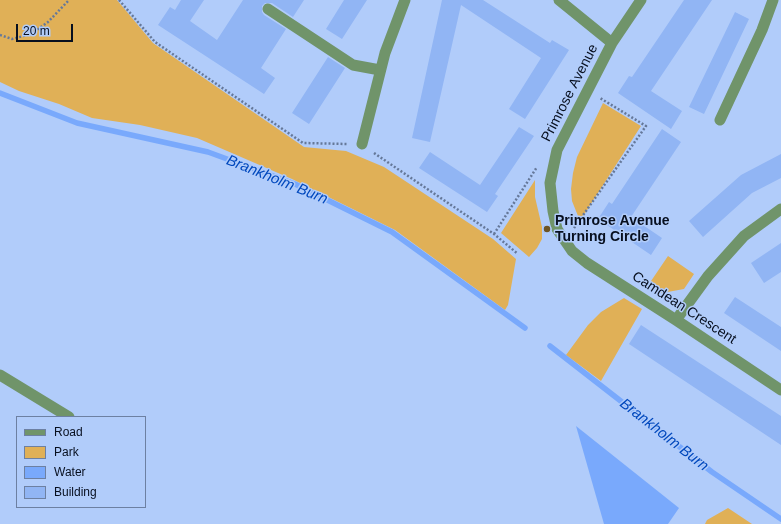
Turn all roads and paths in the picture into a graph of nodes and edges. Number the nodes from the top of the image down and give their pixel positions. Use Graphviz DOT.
graph roads {
  1 [pos="69,0"];
  2 [pos="119,0"];
  3 [pos="405,0"];
  4 [pos="558,0"];
  5 [pos="641,0"];
  6 [pos="773,0"];
  7 [pos="268,9"];
  8 [pos="0,35"];
  9 [pos="612,43"];
  10 [pos="380,70"];
  11 [pos="588,91"];
  12 [pos="720,120"];
  13 [pos="362,144"];
  14 [pos="539,165"];
  15 [pos="781,209"];
  16 [pos="494,234"];
  17 [pos="565,241"];
  18 [pos="572,251"];
  19 [pos="518,254"];
  20 [pos="676,320"];
  21 [pos="0,375"];
  22 [pos="781,390"];
  23 [pos="66,416"];
  1 -- 8 [label="path"];
  2 -- 13 [label="path"];
  3 -- 10 [label="street"];
  4 -- 9 [label="street"];
  5 -- 9 [label="street, Primrose Avenue"];
  6 -- 12 [label="street"];
  7 -- 10 [label="street"];
  9 -- 11 [label="street, Primrose Avenue"];
  10 -- 13 [label="street"];
  11 -- 17 [label="street, Primrose Avenue"];
  11 -- 17 [label="path"];
  13 -- 16 [label="path"];
  14 -- 16 [label="path"];
  15 -- 20 [label="street"];
  16 -- 19 [label="path"];
  17 -- 18 [label="street, Primrose Avenue"];
  18 -- 20 [label="street, Camdean Crescent"];
  20 -- 22 [label="street, Camdean Crescent"];
  21 -- 23 [label="street"];
}
